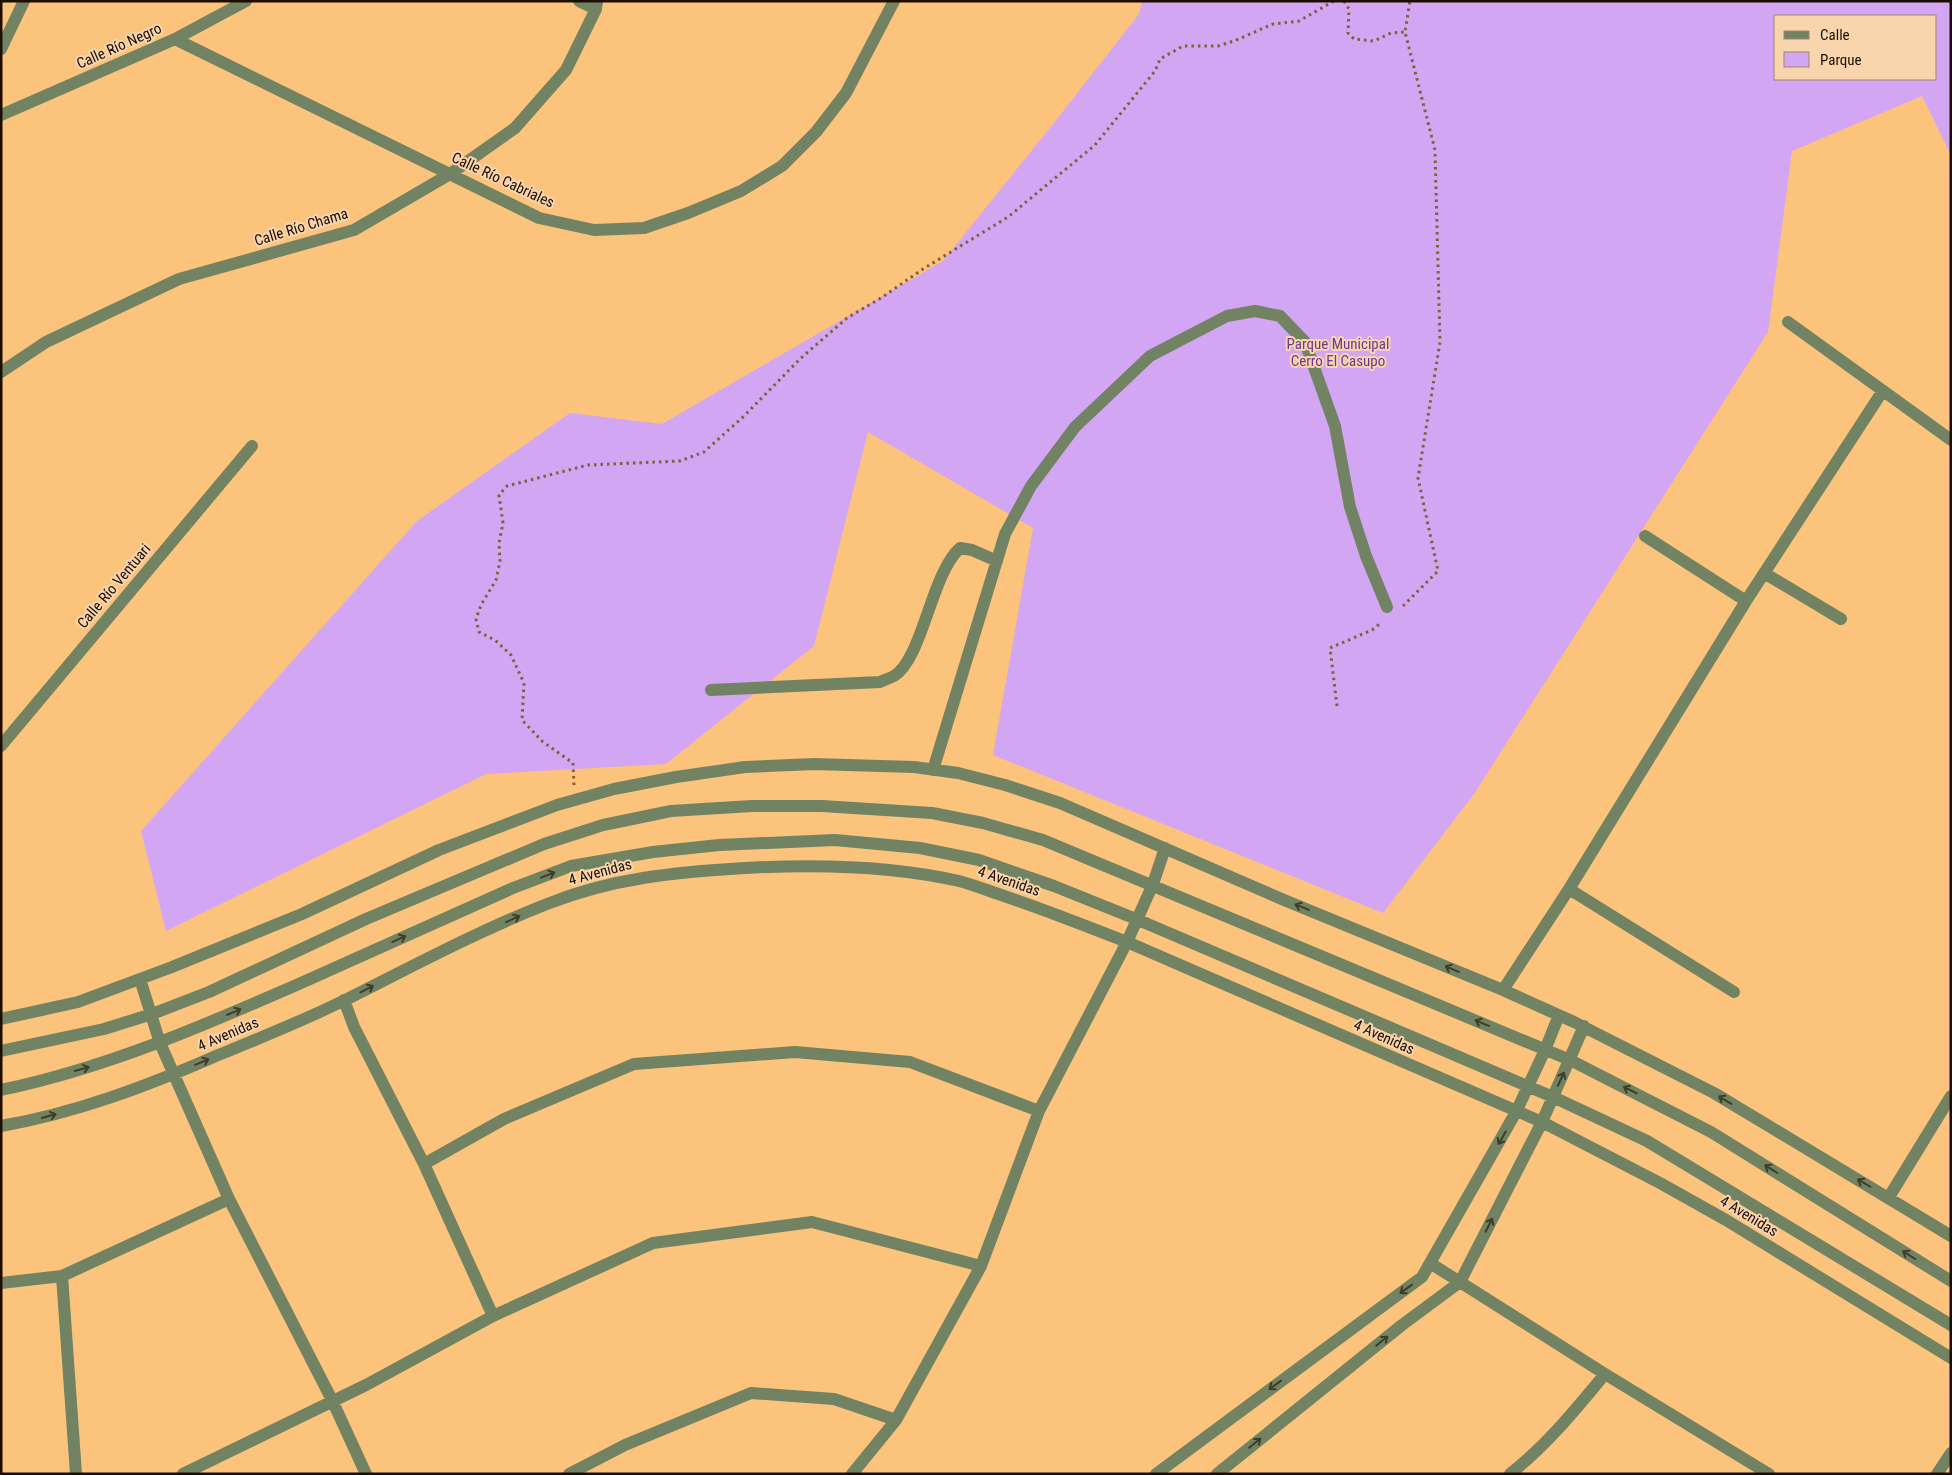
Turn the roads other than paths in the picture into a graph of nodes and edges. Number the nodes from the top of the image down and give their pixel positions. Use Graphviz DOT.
graph roads {
  1 [pos="24,1"];
  2 [pos="246,1"];
  3 [pos="579,1"];
  4 [pos="894,1"];
  5 [pos="597,5"];
  6 [pos="175,39"];
  7 [pos="1,49"];
  8 [pos="1,115"];
  9 [pos="450,174"];
  10 [pos="1788,322"];
  11 [pos="1,372"];
  12 [pos="1882,392"];
  13 [pos="1951,440"];
  14 [pos="252,446"];
  15 [pos="1645,536"];
  16 [pos="997,561"];
  17 [pos="1764,573"];
  18 [pos="1746,601"];
  19 [pos="1390,612"];
  20 [pos="1841,619"];
  21 [pos="711,690"];
  22 [pos="1,746"];
  23 [pos="933,770"];
  24 [pos="1166,848"];
  25 [pos="1153,884"];
  26 [pos="1569,889"];
  27 [pos="1136,918"];
  28 [pos="1127,942"];
  29 [pos="140,979"];
  30 [pos="1503,990"];
  31 [pos="1734,992"];
  32 [pos="344,1000"];
  33 [pos="152,1014"];
  34 [pos="1559,1015"];
  35 [pos="1,1019"];
  36 [pos="1584,1026"];
  37 [pos="160,1043"];
  38 [pos="1545,1050"];
  39 [pos="1,1051"];
  40 [pos="1570,1060"];
  41 [pos="174,1074"];
  42 [pos="1529,1087"];
  43 [pos="1,1090"];
  44 [pos="1951,1096"];
  45 [pos="1553,1097"];
  46 [pos="1039,1111"];
  47 [pos="1516,1112"];
  48 [pos="1542,1122"];
  49 [pos="1,1126"];
  50 [pos="424,1164"];
  51 [pos="1889,1197"];
  52 [pos="229,1199"];
  53 [pos="1951,1236"];
  54 [pos="1430,1263"];
  55 [pos="980,1266"];
  56 [pos="62,1276"];
  57 [pos="1951,1281"];
  58 [pos="1460,1282"];
  59 [pos="1,1283"];
  60 [pos="494,1316"];
  61 [pos="1951,1325"];
  62 [pos="1951,1358"];
  63 [pos="1605,1374"];
  64 [pos="332,1400"];
  65 [pos="896,1420"];
  66 [pos="1951,1453"];
  67 [pos="76,1474"];
  68 [pos="183,1474"];
  69 [pos="366,1474"];
  70 [pos="569,1474"];
  71 [pos="852,1474"];
  72 [pos="1156,1474"];
  73 [pos="1217,1474"];
  74 [pos="1510,1474"];
  75 [pos="1769,1474"];
  76 [pos="1937,1474"];
  1 -- 7 [label="street"];
  2 -- 6 [label="street, Calle Río Negro"];
  3 -- 5 [label="street"];
  4 -- 9 [label="street, Calle Río Cabriales"];
  5 -- 9 [label="street, Calle Río Chama"];
  6 -- 8 [label="street, Calle Río Negro"];
  6 -- 9 [label="street, Calle Río Cabriales"];
  9 -- 11 [label="street, Calle Río Chama"];
  10 -- 12 [label="street"];
  12 -- 13 [label="street"];
  12 -- 17 [label="street"];
  14 -- 22 [label="street, Calle Río Ventuari"];
  15 -- 18 [label="street"];
  16 -- 19 [label="street"];
  16 -- 21 [label="street"];
  16 -- 23 [label="street"];
  17 -- 18 [label="street"];
  17 -- 20 [label="street"];
  18 -- 26 [label="street"];
  23 -- 24 [label="street"];
  23 -- 29 [label="street"];
  24 -- 25 [label="street"];
  30 -- 24 [label="street, one-way"];
  25 -- 27 [label="street"];
  25 -- 33 [label="street"];
  38 -- 25 [label="street, one-way"];
  26 -- 30 [label="street"];
  26 -- 31 [label="street"];
  27 -- 28 [label="street"];
  37 -- 27 [label="street, 4 Avenidas, one-way"];
  27 -- 42 [label="street, 4 Avenidas"];
  32 -- 28 [label="street, 4 Avenidas, one-way"];
  28 -- 46 [label="street"];
  28 -- 47 [label="street, 4 Avenidas"];
  29 -- 33 [label="street"];
  29 -- 35 [label="street"];
  30 -- 34 [label="street"];
  41 -- 32 [label="street, 4 Avenidas, one-way"];
  32 -- 50 [label="street"];
  33 -- 37 [label="street"];
  33 -- 39 [label="street"];
  34 -- 36 [label="street"];
  34 -- 38 [label="street"];
  36 -- 40 [label="street"];
  51 -- 36 [label="street, one-way"];
  37 -- 41 [label="street"];
  43 -- 37 [label="street, 4 Avenidas, one-way"];
  38 -- 40 [label="street"];
  38 -- 42 [label="street"];
  45 -- 40 [label="street, one-way"];
  57 -- 40 [label="street, one-way"];
  49 -- 41 [label="street, 4 Avenidas, one-way"];
  41 -- 52 [label="street"];
  42 -- 45 [label="street, 4 Avenidas"];
  42 -- 47 [label="street"];
  44 -- 51 [label="street"];
  45 -- 48 [label="street"];
  45 -- 61 [label="street, 4 Avenidas"];
  46 -- 50 [label="street"];
  46 -- 55 [label="street"];
  47 -- 48 [label="street, 4 Avenidas"];
  47 -- 54 [label="street, one-way"];
  58 -- 48 [label="street, one-way"];
  48 -- 62 [label="street, 4 Avenidas"];
  50 -- 60 [label="street"];
  51 -- 53 [label="street"];
  52 -- 56 [label="street"];
  52 -- 64 [label="street"];
  54 -- 58 [label="street"];
  54 -- 72 [label="street, one-way"];
  55 -- 60 [label="street"];
  55 -- 65 [label="street"];
  56 -- 59 [label="street"];
  56 -- 67 [label="street"];
  58 -- 63 [label="street"];
  73 -- 58 [label="street, one-way"];
  60 -- 64 [label="street"];
  63 -- 74 [label="street"];
  63 -- 75 [label="street"];
  64 -- 68 [label="street"];
  64 -- 69 [label="street"];
  65 -- 70 [label="street"];
  65 -- 71 [label="street"];
  66 -- 76 [label="street"];
}
